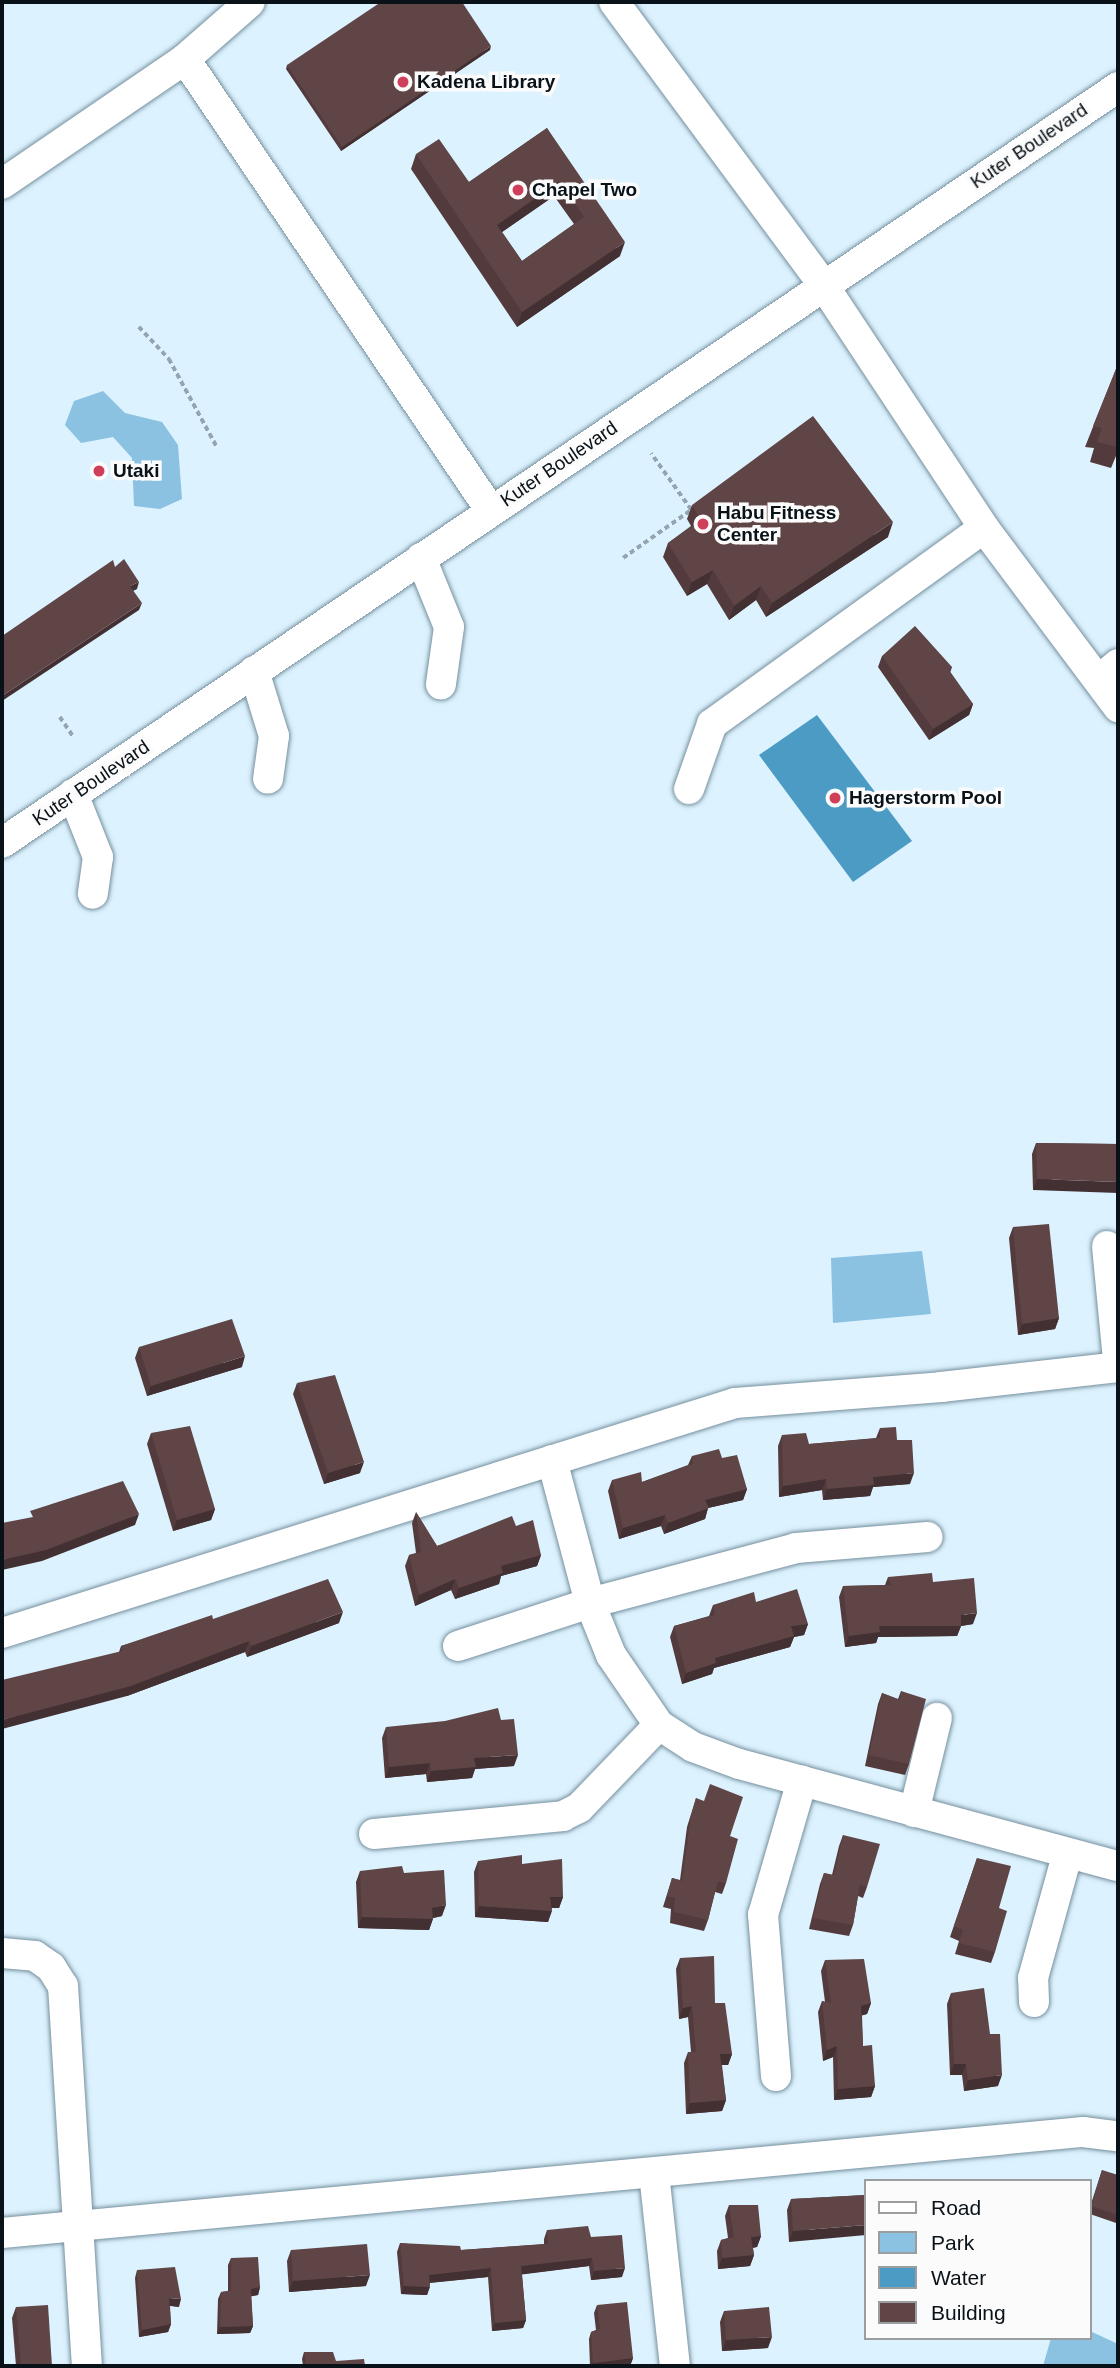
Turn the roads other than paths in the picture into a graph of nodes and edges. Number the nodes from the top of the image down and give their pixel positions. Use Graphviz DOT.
graph roads {
  1 [pos="250,2"];
  2 [pos="614,2"];
  3 [pos="185,59"];
  4 [pos="1118,87"];
  5 [pos="2,184"];
  6 [pos="822,283"];
  7 [pos="491,510"];
  8 [pos="984,528"];
  9 [pos="421,558"];
  10 [pos="254,671"];
  11 [pos="1109,672"];
  12 [pos="441,684"];
  13 [pos="1118,707"];
  14 [pos="268,779"];
  15 [pos="689,789"];
  16 [pos="73,794"];
  17 [pos="2,843"];
  18 [pos="93,894"];
  19 [pos="1107,1246"];
  20 [pos="1118,1360"];
  21 [pos="1118,1367"];
  22 [pos="552,1460"];
  23 [pos="928,1538"];
  24 [pos="590,1603"];
  25 [pos="2,1633"];
  26 [pos="458,1646"];
  27 [pos="937,1718"];
  28 [pos="659,1726"];
  29 [pos="802,1781"];
  30 [pos="914,1812"];
  31 [pos="374,1834"];
  32 [pos="1067,1854"];
  33 [pos="1118,1866"];
  34 [pos="2,1953"];
  35 [pos="1034,2002"];
  36 [pos="776,2076"];
  37 [pos="1118,2136"];
  38 [pos="654,2173"];
  39 [pos="75,2228"];
  40 [pos="2,2232"];
  41 [pos="87,2366"];
  42 [pos="675,2366"];
  1 -- 3 [label="street"];
  2 -- 6 [label="street"];
  3 -- 5 [label="street"];
  3 -- 7 [label="street"];
  4 -- 6 [label="street, Kuter Boulevard"];
  6 -- 7 [label="street, Kuter Boulevard"];
  6 -- 8 [label="street"];
  7 -- 9 [label="street, Kuter Boulevard"];
  8 -- 11 [label="street"];
  8 -- 15 [label="street"];
  9 -- 10 [label="street, Kuter Boulevard"];
  9 -- 12 [label="street"];
  10 -- 14 [label="street"];
  10 -- 16 [label="street, Kuter Boulevard"];
  11 -- 13 [label="street"];
  16 -- 17 [label="street, Kuter Boulevard"];
  16 -- 18 [label="street"];
  19 -- 20 [label="street"];
  21 -- 22 [label="street"];
  22 -- 24 [label="street"];
  22 -- 25 [label="street"];
  23 -- 24 [label="street"];
  24 -- 26 [label="street"];
  24 -- 28 [label="street"];
  27 -- 30 [label="street"];
  28 -- 29 [label="street"];
  28 -- 31 [label="street"];
  29 -- 30 [label="street"];
  29 -- 36 [label="street"];
  30 -- 32 [label="street"];
  32 -- 33 [label="street"];
  32 -- 35 [label="street"];
  34 -- 39 [label="street"];
  37 -- 38 [label="street"];
  38 -- 39 [label="street"];
  38 -- 42 [label="street"];
  39 -- 40 [label="street"];
  39 -- 41 [label="street"];
}
